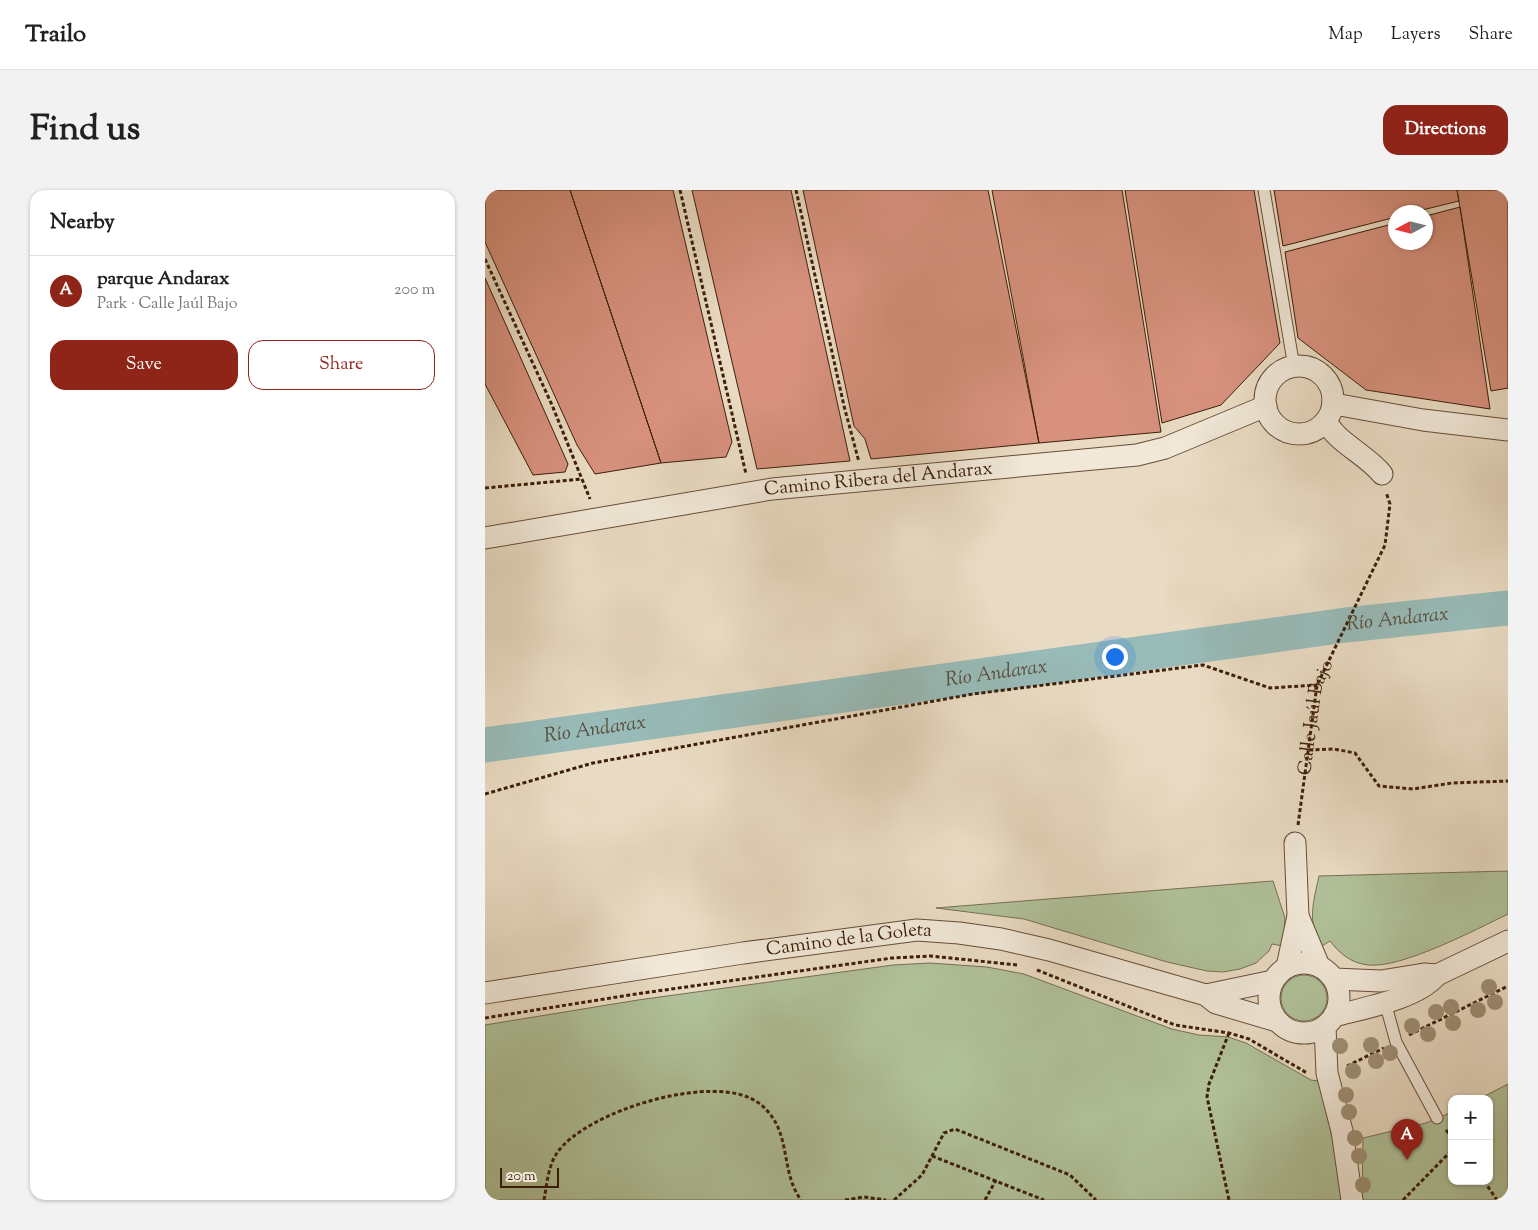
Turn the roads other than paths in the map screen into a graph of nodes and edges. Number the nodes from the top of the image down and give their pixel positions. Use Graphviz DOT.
graph roads {
  1 [pos="1264,190"];
  2 [pos="1293,367"];
  3 [pos="1266,406"];
  4 [pos="1329,411"];
  5 [pos="1508,430"];
  6 [pos="1381,474"];
  7 [pos="485,538"];
  8 [pos="1295,843"];
  9 [pos="1298,916"];
  10 [pos="1508,941"];
  11 [pos="1326,972"];
  12 [pos="1279,974"];
  13 [pos="1437,975"];
  14 [pos="485,992"];
  15 [pos="1206,995"];
  16 [pos="1385,1002"];
  17 [pos="1277,1022"];
  18 [pos="1329,1022"];
  19 [pos="1301,1034"];
  20 [pos="1328,1072"];
  21 [pos="1437,1118"];
  22 [pos="1352,1200"];
  1 -- 2 [label="lane"];
  2 -- 3 [label="street"];
  2 -- 4 [label="street"];
  3 -- 4 [label="street"];
  3 -- 7 [label="street, Camino Ribera del Andarax"];
  4 -- 5 [label="street"];
  4 -- 6 [label="street"];
  8 -- 9 [label="street"];
  9 -- 11 [label="street"];
  9 -- 12 [label="street"];
  10 -- 13 [label="street"];
  11 -- 12 [label="street"];
  11 -- 13 [label="street"];
  11 -- 18 [label="street"];
  12 -- 15 [label="street, Camino de la Goleta"];
  12 -- 17 [label="street"];
  13 -- 16 [label="street"];
  14 -- 15 [label="street, Camino de la Goleta"];
  15 -- 17 [label="street, Camino de la Goleta"];
  16 -- 18 [label="street"];
  16 -- 21 [label="lane"];
  17 -- 19 [label="street"];
  18 -- 19 [label="street"];
  18 -- 20 [label="street"];
  19 -- 20 [label="street"];
  20 -- 22 [label="street"];
}
